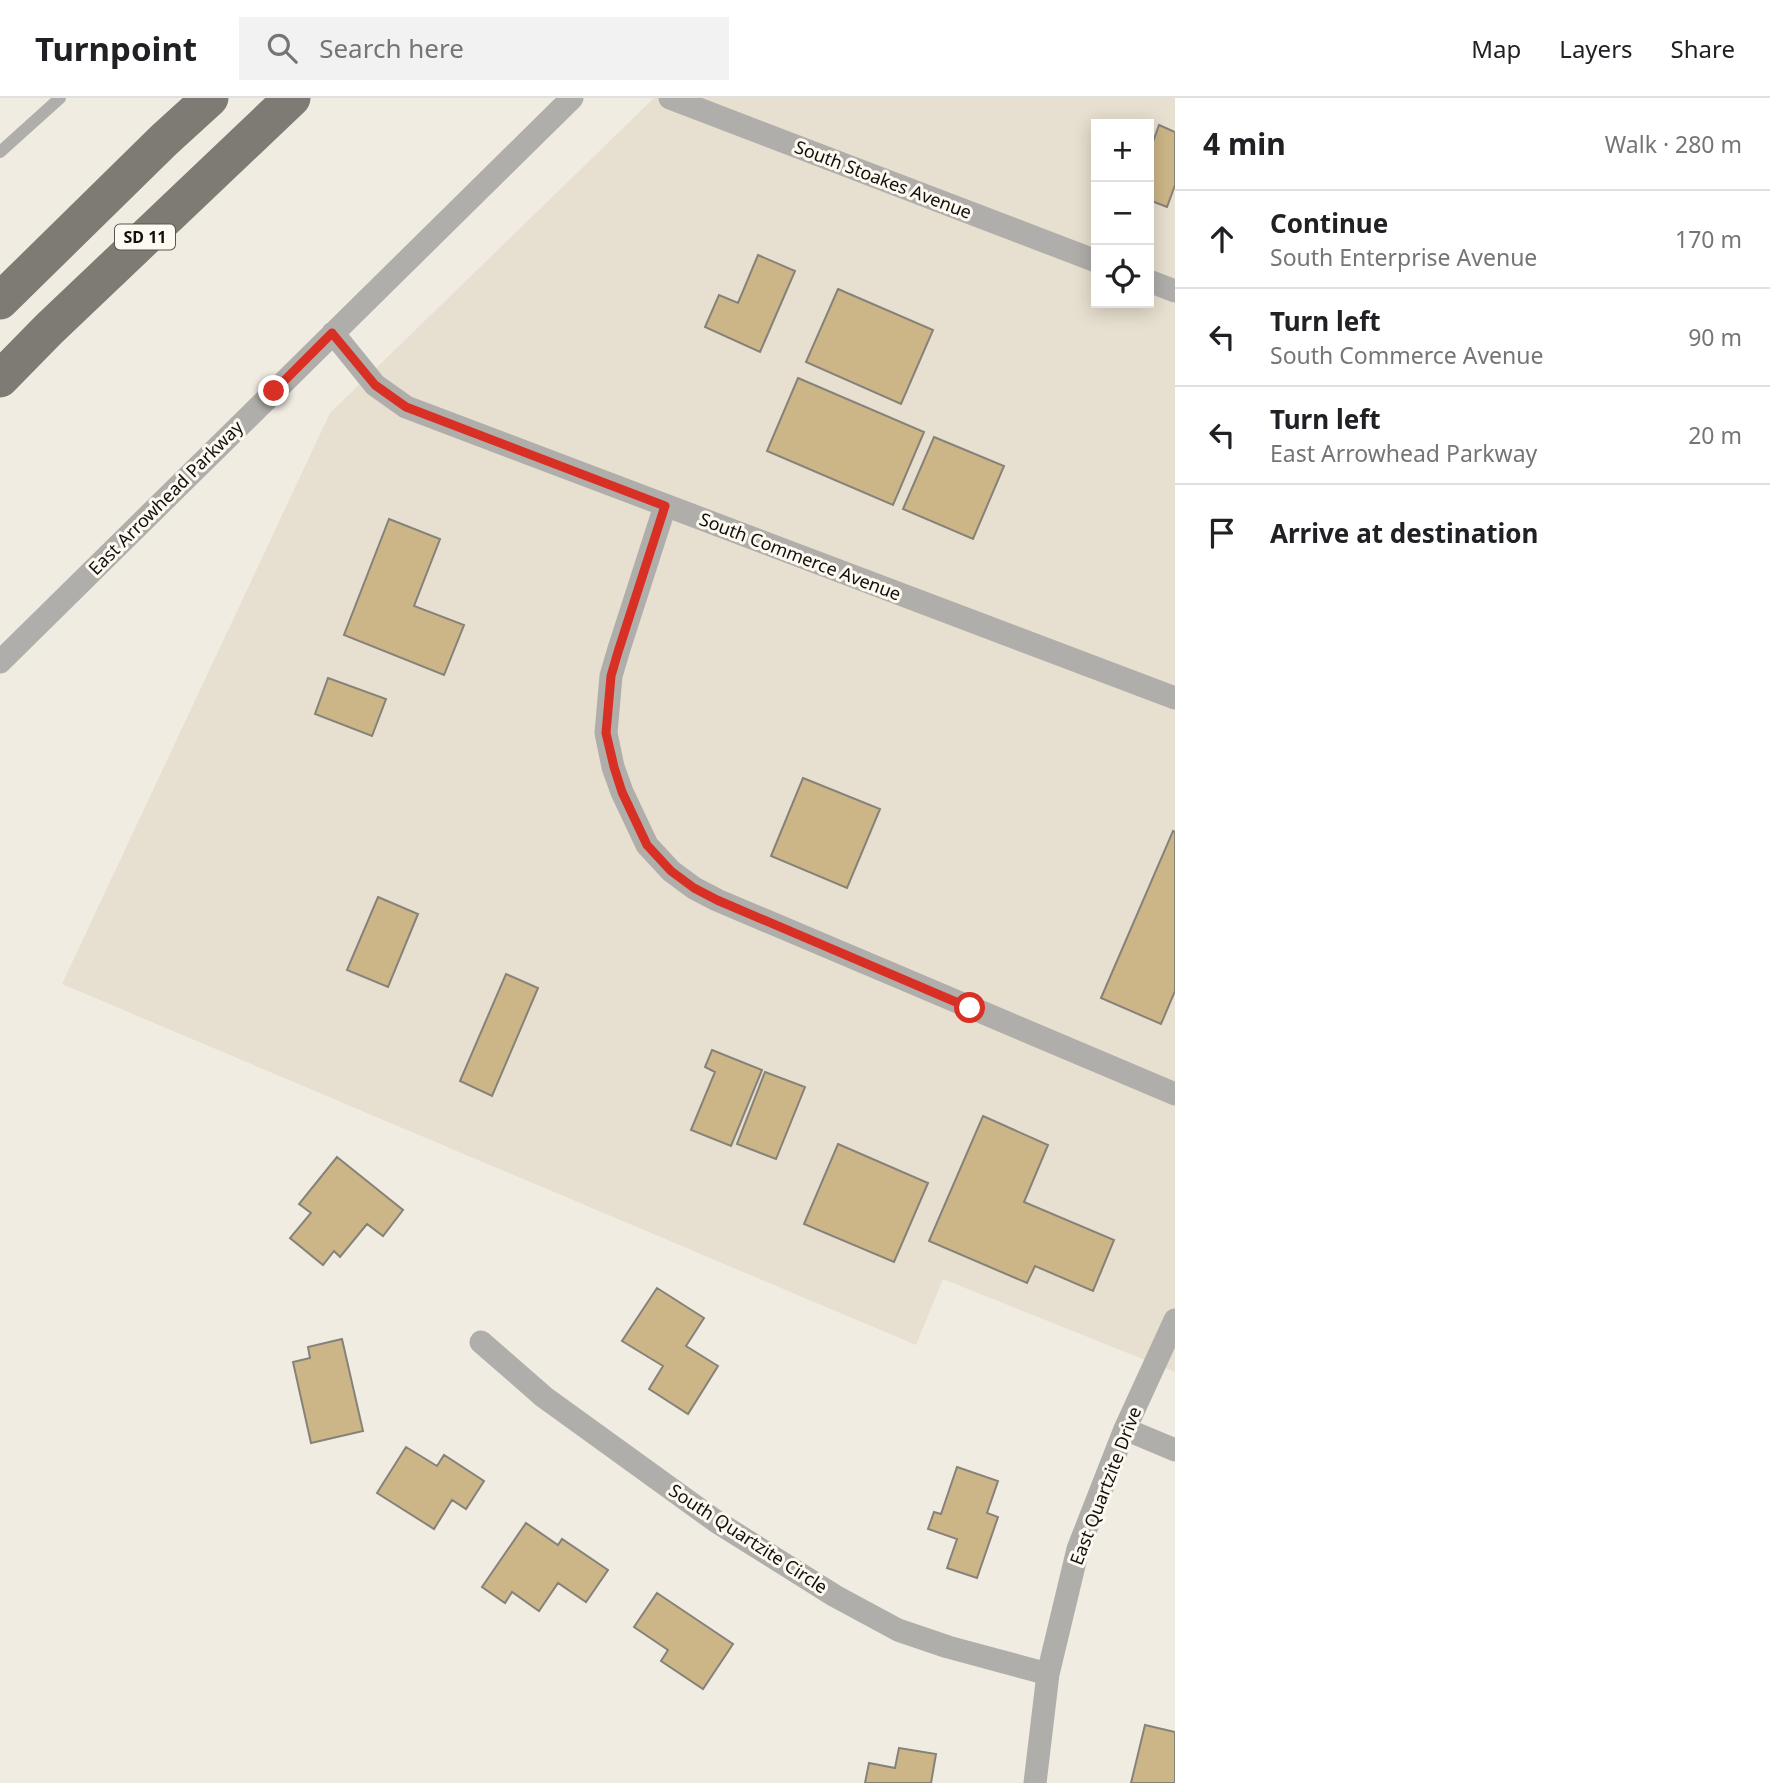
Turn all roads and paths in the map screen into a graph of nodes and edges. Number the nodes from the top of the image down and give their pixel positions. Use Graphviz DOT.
graph roads {
  1 [pos="60,98"];
  2 [pos="210,98"];
  3 [pos="292,98"];
  4 [pos="572,98"];
  5 [pos="670,98"];
  6 [pos="0,152"];
  7 [pos="1091,259"];
  8 [pos="1154,283"];
  9 [pos="1175,291"];
  10 [pos="0,301"];
  11 [pos="332,333"];
  12 [pos="0,379"];
  13 [pos="665,506"];
  14 [pos="0,663"];
  15 [pos="1175,698"];
  16 [pos="1175,1094"];
  17 [pos="1175,1320"];
  18 [pos="481,1342"];
  19 [pos="1125,1429"];
  20 [pos="1175,1450"];
  21 [pos="1048,1674"];
  22 [pos="1035,1783"];
  1 -- 6 [label="lane"];
  2 -- 10 [label="main road"];
  3 -- 12 [label="main road, SD 11"];
  4 -- 11 [label="street, East Arrowhead Parkway"];
  5 -- 7 [label="street, South Stoakes Avenue"];
  8 -- 9 [label="street"];
  11 -- 13 [label="street, South Commerce Avenue"];
  11 -- 14 [label="street, East Arrowhead Parkway"];
  13 -- 15 [label="street, South Commerce Avenue"];
  13 -- 16 [label="street"];
  17 -- 19 [label="street, East Quartzite Drive"];
  18 -- 21 [label="street, South Quartzite Circle"];
  19 -- 20 [label="street"];
  19 -- 21 [label="street, East Quartzite Drive"];
  21 -- 22 [label="street, East Quartzite Drive"];
}
